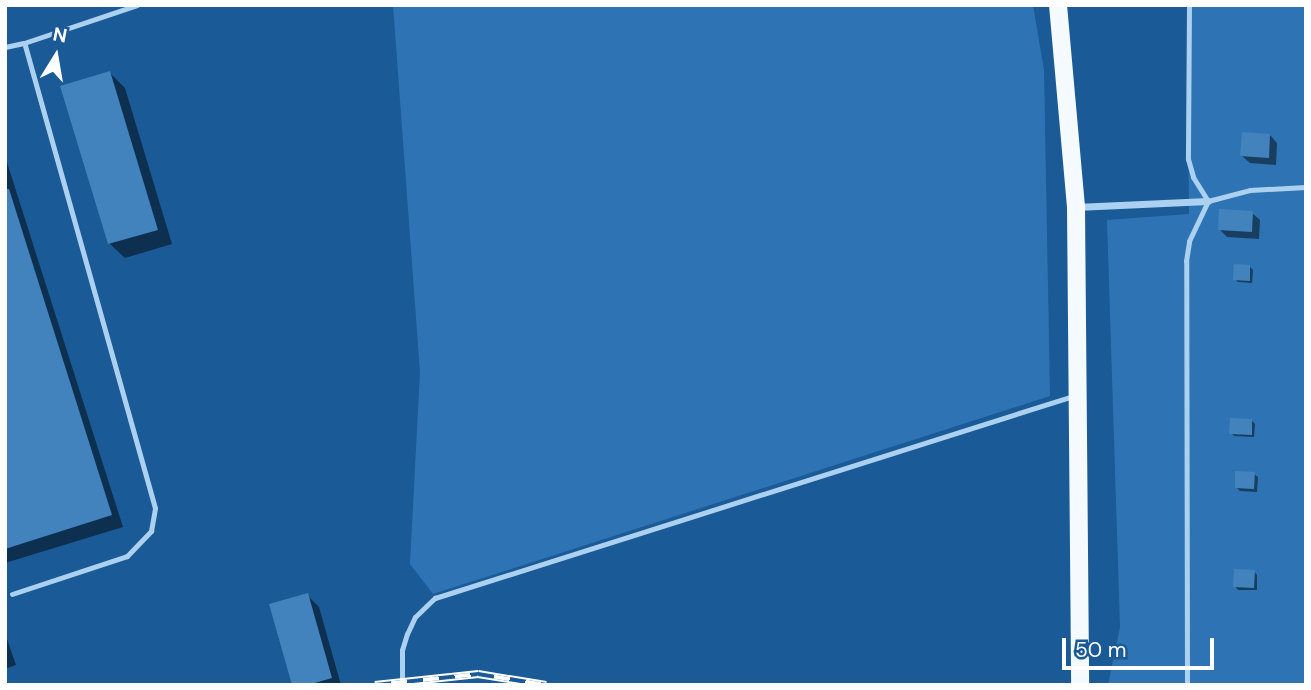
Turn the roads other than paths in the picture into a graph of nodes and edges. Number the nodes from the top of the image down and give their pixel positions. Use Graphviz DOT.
graph roads {
  1 [pos="137,5"];
  2 [pos="1058,5"];
  3 [pos="1188,5"];
  4 [pos="24,43"];
  5 [pos="5,47"];
  6 [pos="1306,187"];
  7 [pos="1208,201"];
  8 [pos="1076,207"];
  9 [pos="1079,393"];
  10 [pos="12,594"];
  11 [pos="402,685"];
  12 [pos="1080,685"];
  13 [pos="1187,685"];
  1 -- 4 [label="lane"];
  2 -- 8 [label="main road"];
  3 -- 7 [label="lane"];
  4 -- 5 [label="lane"];
  4 -- 10 [label="lane"];
  6 -- 7 [label="lane"];
  7 -- 8 [label="street"];
  7 -- 13 [label="lane"];
  8 -- 9 [label="main road"];
  9 -- 11 [label="lane"];
  9 -- 12 [label="main road"];
}
